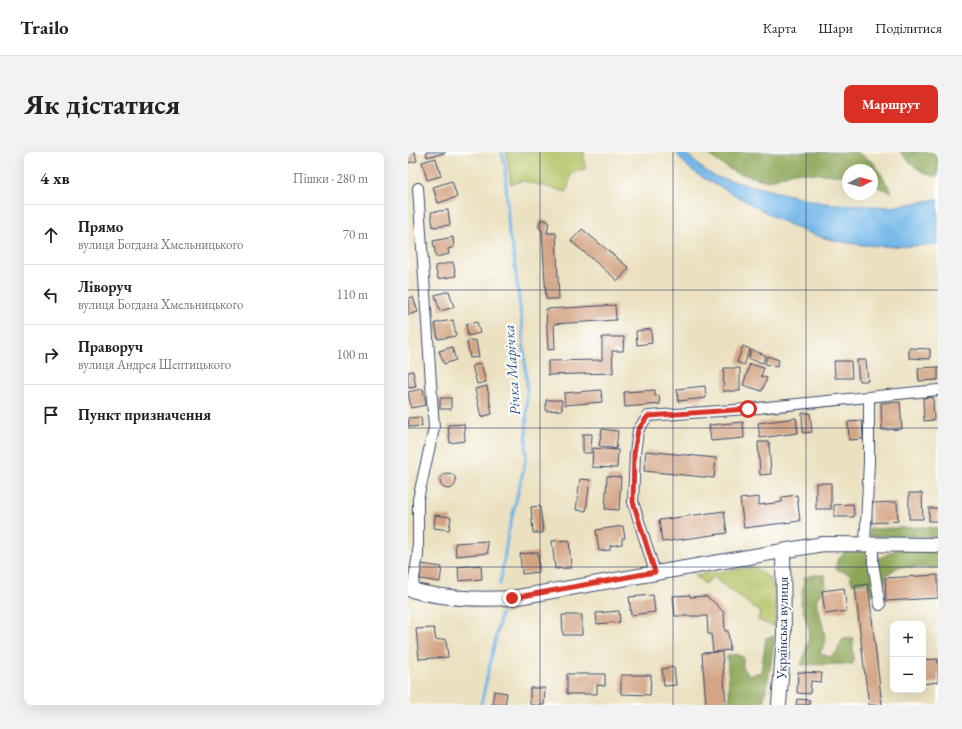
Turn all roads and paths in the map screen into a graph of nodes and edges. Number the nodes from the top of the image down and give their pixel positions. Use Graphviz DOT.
graph roads {
  1 [pos="418,188"];
  2 [pos="938,390"];
  3 [pos="869,398"];
  4 [pos="869,544"];
  5 [pos="938,544"];
  6 [pos="783,551"];
  7 [pos="655,572"];
  8 [pos="410,589"];
  9 [pos="880,605"];
  10 [pos="779,705"];
  1 -- 8 [label="street"];
  2 -- 3 [label="street"];
  3 -- 4 [label="street"];
  3 -- 7 [label="street"];
  4 -- 5 [label="street"];
  4 -- 6 [label="street"];
  4 -- 9 [label="street"];
  6 -- 7 [label="street"];
  6 -- 10 [label="street, Українська вулиця"];
  7 -- 8 [label="street"];
}
